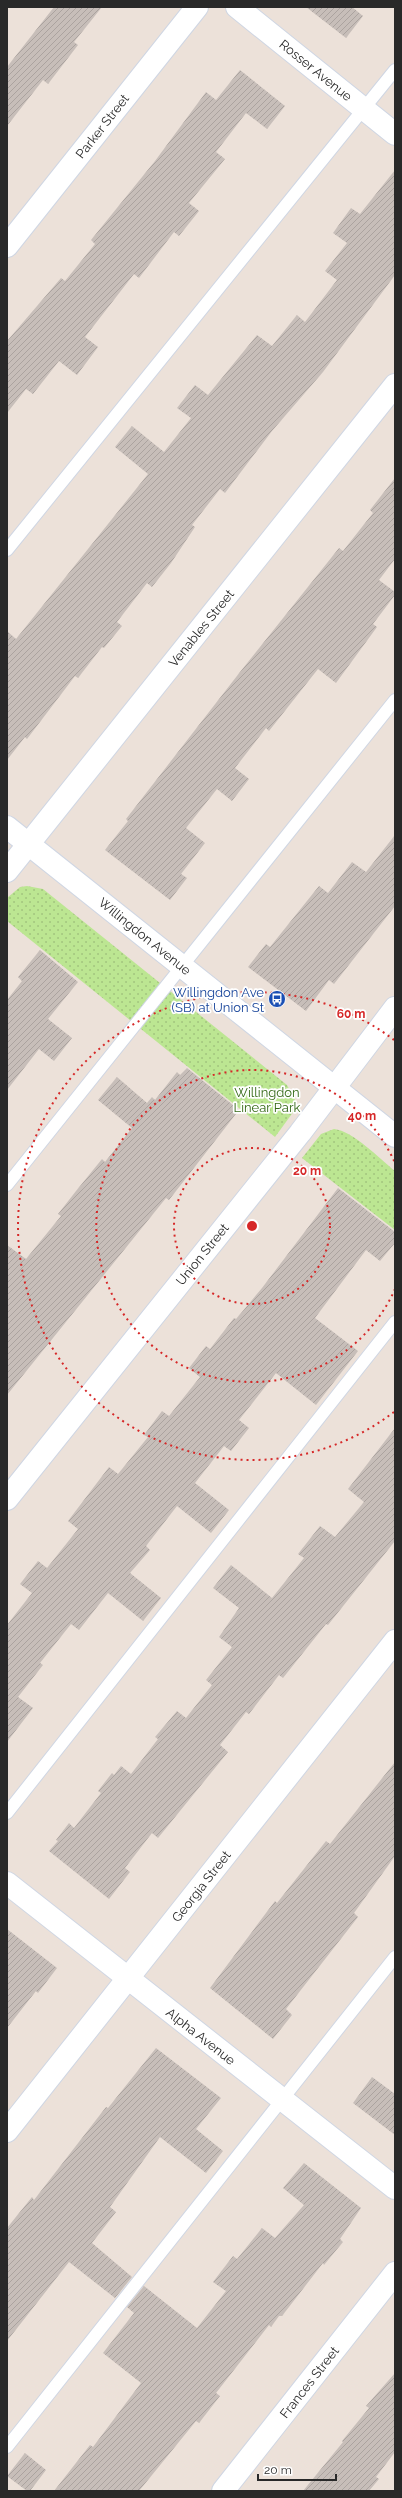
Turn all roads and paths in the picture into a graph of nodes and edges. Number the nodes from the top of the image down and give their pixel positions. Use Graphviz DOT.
graph roads {
  1 [pos="197,7"];
  2 [pos="236,7"];
  3 [pos="395,70"];
  4 [pos="364,109"];
  5 [pos="395,134"];
  6 [pos="7,246"];
  7 [pos="395,385"];
  8 [pos="7,550"];
  9 [pos="395,700"];
  10 [pos="7,827"];
  11 [pos="29,844"];
  12 [pos="7,871"];
  13 [pos="183,966"];
  14 [pos="395,1008"];
  15 [pos="334,1087"];
  16 [pos="395,1136"];
  17 [pos="7,1185"];
  18 [pos="395,1322"];
  19 [pos="7,1499"];
  20 [pos="395,1641"];
  21 [pos="7,1813"];
  22 [pos="7,1883"];
  23 [pos="395,1957"];
  24 [pos="128,1978"];
  25 [pos="282,2099"];
  26 [pos="7,2131"];
  27 [pos="395,2188"];
  28 [pos="395,2273"];
  29 [pos="7,2447"];
  30 [pos="223,2491"];
  1 -- 6 [label="street, Parker Street"];
  2 -- 4 [label="street, Rosser Avenue"];
  3 -- 4 [label="lane"];
  4 -- 5 [label="street, Rosser Avenue"];
  4 -- 8 [label="lane"];
  7 -- 11 [label="street, Venables Street"];
  9 -- 13 [label="lane"];
  10 -- 11 [label="street, Willingdon Avenue"];
  11 -- 12 [label="street, Venables Street"];
  11 -- 13 [label="street, Willingdon Avenue"];
  13 -- 15 [label="street, Willingdon Avenue"];
  13 -- 17 [label="lane"];
  14 -- 15 [label="street, Union Street"];
  15 -- 16 [label="street, Willingdon Avenue"];
  15 -- 19 [label="street, Union Street"];
  18 -- 21 [label="lane"];
  20 -- 24 [label="street, Georgia Street"];
  22 -- 24 [label="street, Alpha Avenue"];
  23 -- 25 [label="lane"];
  24 -- 25 [label="street, Alpha Avenue"];
  24 -- 26 [label="street, Georgia Street"];
  25 -- 27 [label="street, Alpha Avenue"];
  25 -- 29 [label="lane"];
  28 -- 30 [label="street, Frances Street"];
}
